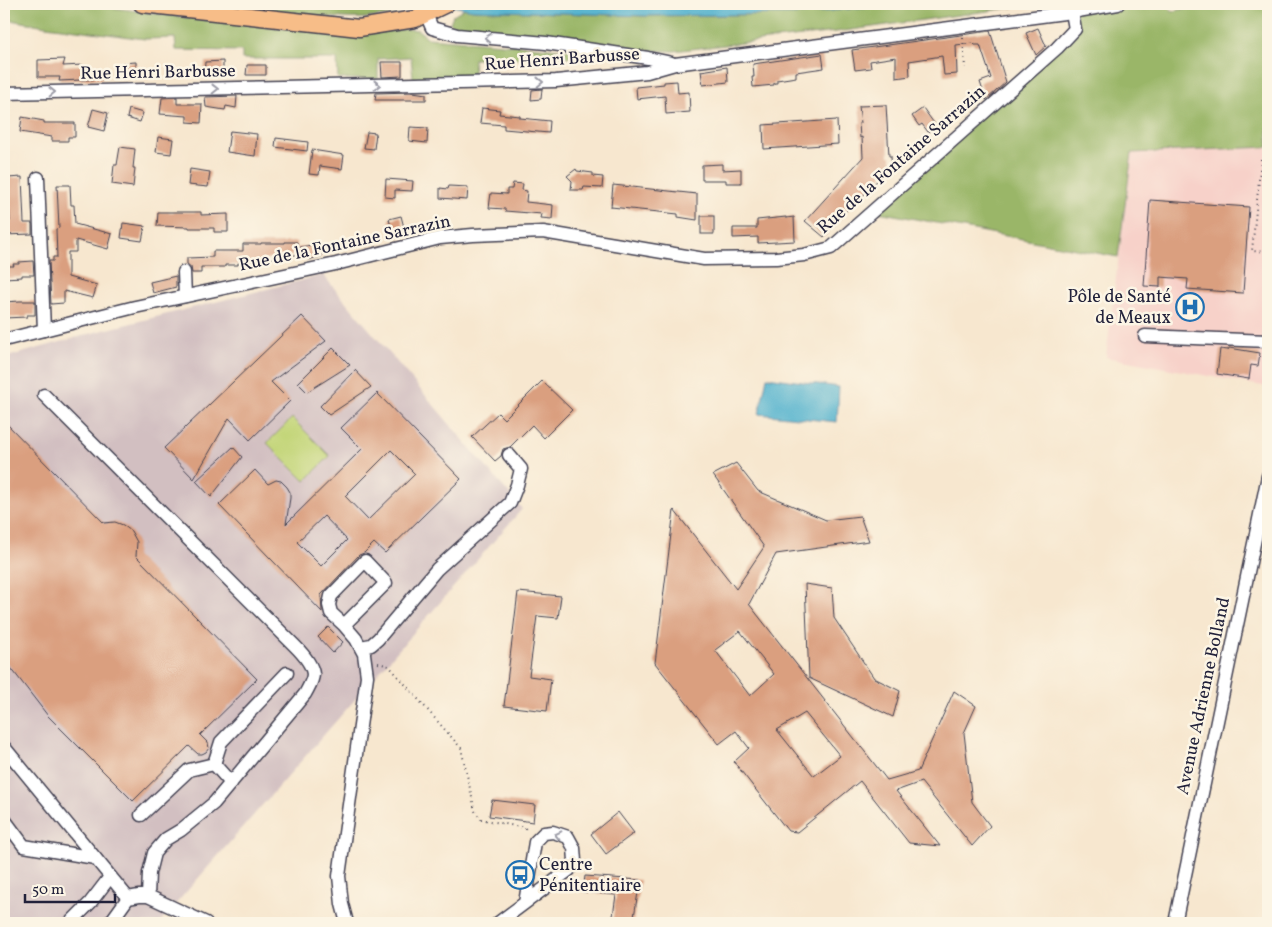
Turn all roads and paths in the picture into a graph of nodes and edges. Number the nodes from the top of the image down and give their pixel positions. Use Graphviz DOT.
graph roads {
  1 [pos="142,4"];
  2 [pos="446,4"];
  3 [pos="1118,4"];
  4 [pos="1072,12"];
  5 [pos="420,16"];
  6 [pos="962,27"];
  7 [pos="675,64"];
  8 [pos="965,68"];
  9 [pos="4,93"];
  10 [pos="1261,160"];
  11 [pos="38,178"];
  12 [pos="1268,252"];
  13 [pos="184,272"];
  14 [pos="185,296"];
  15 [pos="44,330"];
  16 [pos="1145,336"];
  17 [pos="4,340"];
  18 [pos="1268,341"];
  19 [pos="44,395"];
  20 [pos="509,455"];
  21 [pos="1268,476"];
  22 [pos="344,625"];
  23 [pos="363,653"];
  24 [pos="287,673"];
  25 [pos="4,747"];
  26 [pos="214,764"];
  27 [pos="231,783"];
  28 [pos="141,815"];
  29 [pos="4,819"];
  30 [pos="535,842"];
  31 [pos="95,858"];
  32 [pos="110,877"];
  33 [pos="148,896"];
  34 [pos="128,898"];
  35 [pos="525,903"];
  36 [pos="70,923"];
  37 [pos="110,923"];
  38 [pos="206,923"];
  39 [pos="346,923"];
  40 [pos="498,923"];
  41 [pos="1175,923"];
  1 -- 5 [label="main road"];
  2 -- 5 [label="main road"];
  3 -- 4 [label="street, Rue Henri Barbusse"];
  4 -- 6 [label="street, Rue Henri Barbusse"];
  4 -- 14 [label="street, Rue de la Fontaine Sarrazin"];
  7 -- 5 [label="street, one-way"];
  6 -- 7 [label="street, Rue Henri Barbusse"];
  6 -- 8 [label="path"];
  9 -- 7 [label="street, Rue Henri Barbusse, one-way"];
  10 -- 12 [label="path"];
  11 -- 15 [label="street"];
  13 -- 14 [label="street"];
  14 -- 15 [label="street, Rue de la Fontaine Sarrazin"];
  15 -- 17 [label="street, Rue de la Fontaine Sarrazin"];
  16 -- 18 [label="street"];
  19 -- 27 [label="street"];
  20 -- 23 [label="street"];
  21 -- 41 [label="street, Avenue Adrienne Bolland"];
  22 -- 22 [label="street"];
  22 -- 23 [label="street"];
  23 -- 30 [label="path"];
  23 -- 39 [label="street"];
  24 -- 26 [label="street"];
  25 -- 31 [label="street"];
  26 -- 27 [label="street"];
  26 -- 28 [label="street"];
  27 -- 33 [label="street"];
  29 -- 31 [label="street"];
  30 -- 35 [label="street"];
  35 -- 30 [label="street, one-way"];
  31 -- 32 [label="street"];
  32 -- 34 [label="street"];
  32 -- 36 [label="street"];
  33 -- 34 [label="street"];
  33 -- 38 [label="street"];
  34 -- 37 [label="street"];
  35 -- 40 [label="street"];
}
